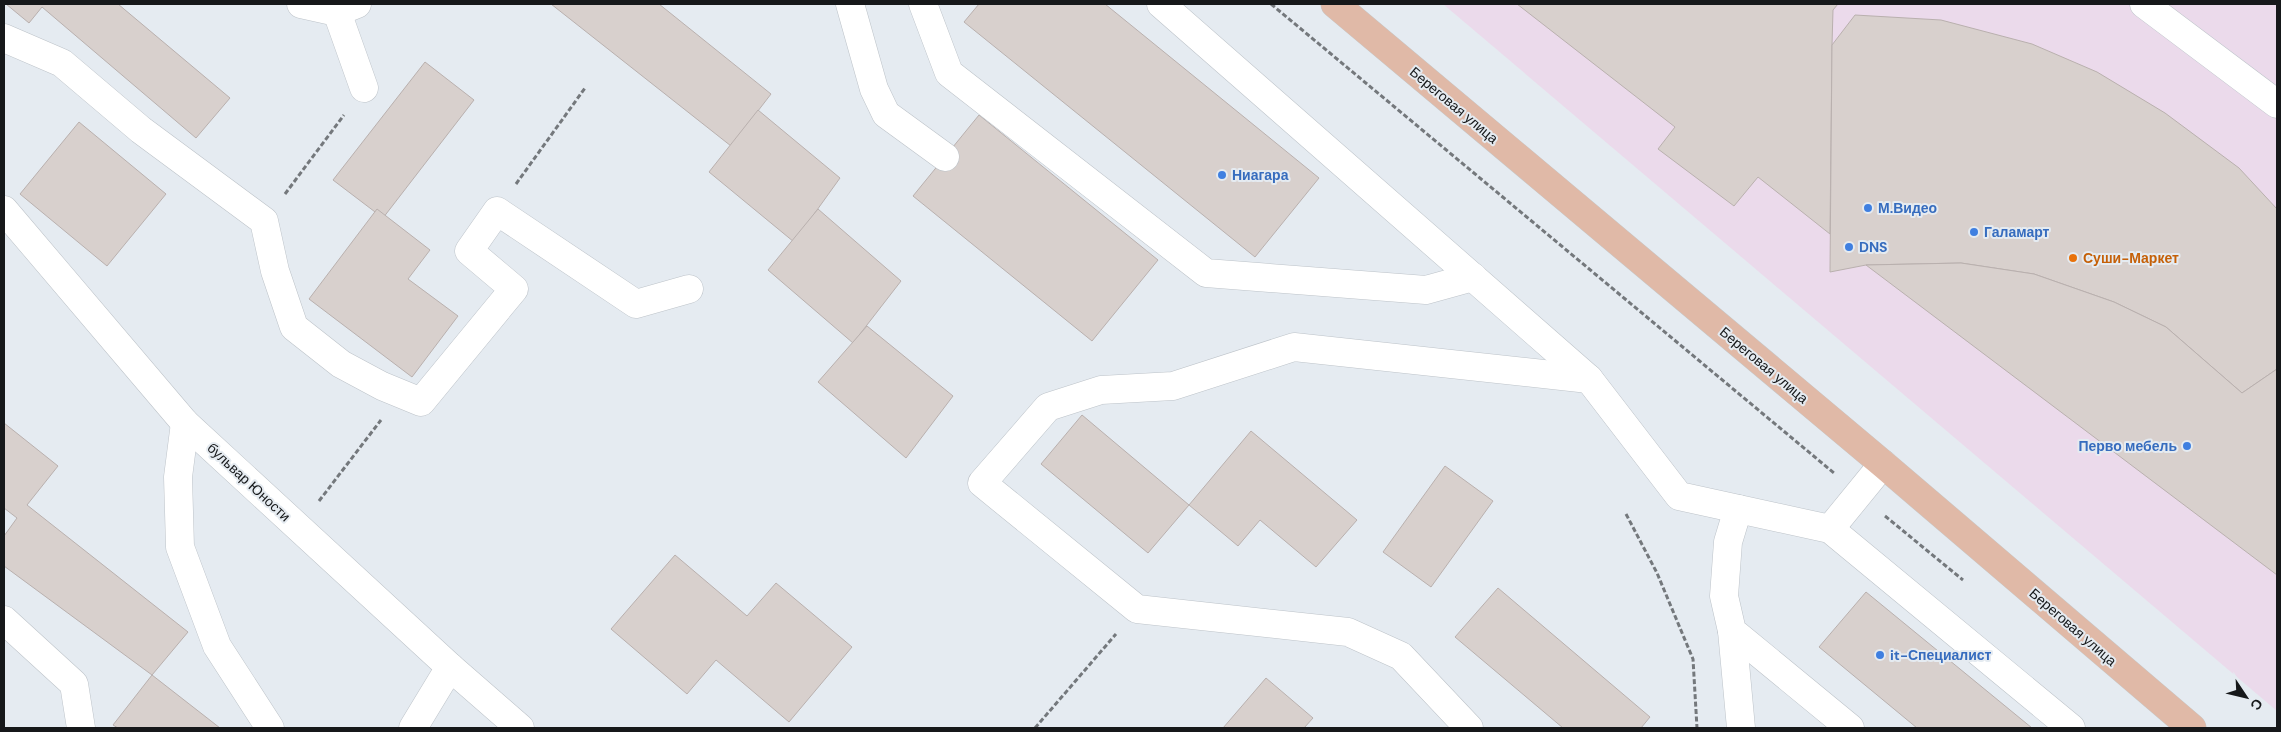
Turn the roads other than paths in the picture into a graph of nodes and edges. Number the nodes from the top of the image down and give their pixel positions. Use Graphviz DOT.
graph roads {
  1 [pos="301,4"];
  2 [pos="850,4"];
  3 [pos="924,4"];
  4 [pos="1161,4"];
  5 [pos="1335,4"];
  6 [pos="2144,4"];
  7 [pos="347,8"];
  8 [pos="4,38"];
  9 [pos="364,88"];
  10 [pos="2277,104"];
  11 [pos="945,157"];
  12 [pos="4,210"];
  13 [pos="1473,277"];
  14 [pos="689,289"];
  15 [pos="1589,379"];
  16 [pos="185,423"];
  17 [pos="1883,464"];
  18 [pos="1738,509"];
  19 [pos="1830,529"];
  20 [pos="4,620"];
  21 [pos="1732,631"];
  22 [pos="450,668"];
  23 [pos="81,728"];
  24 [pos="270,728"];
  25 [pos="413,728"];
  26 [pos="520,728"];
  27 [pos="1469,728"];
  28 [pos="1741,728"];
  29 [pos="1850,728"];
  30 [pos="2071,728"];
  31 [pos="2192,728"];
  1 -- 7 [label="street"];
  2 -- 11 [label="street"];
  3 -- 13 [label="street"];
  4 -- 13 [label="street"];
  5 -- 17 [label="main road, Береговая улица"];
  6 -- 10 [label="street"];
  7 -- 9 [label="street"];
  8 -- 14 [label="street"];
  12 -- 16 [label="street, бульвар Юности"];
  13 -- 15 [label="street"];
  15 -- 18 [label="street"];
  15 -- 27 [label="street"];
  16 -- 22 [label="street, бульвар Юности"];
  16 -- 24 [label="street"];
  17 -- 19 [label="street"];
  17 -- 31 [label="main road, Береговая улица"];
  18 -- 19 [label="street"];
  18 -- 21 [label="street"];
  19 -- 30 [label="street"];
  20 -- 23 [label="street"];
  21 -- 28 [label="street"];
  21 -- 29 [label="street"];
  22 -- 25 [label="street"];
  22 -- 26 [label="street, бульвар Юности"];
}
